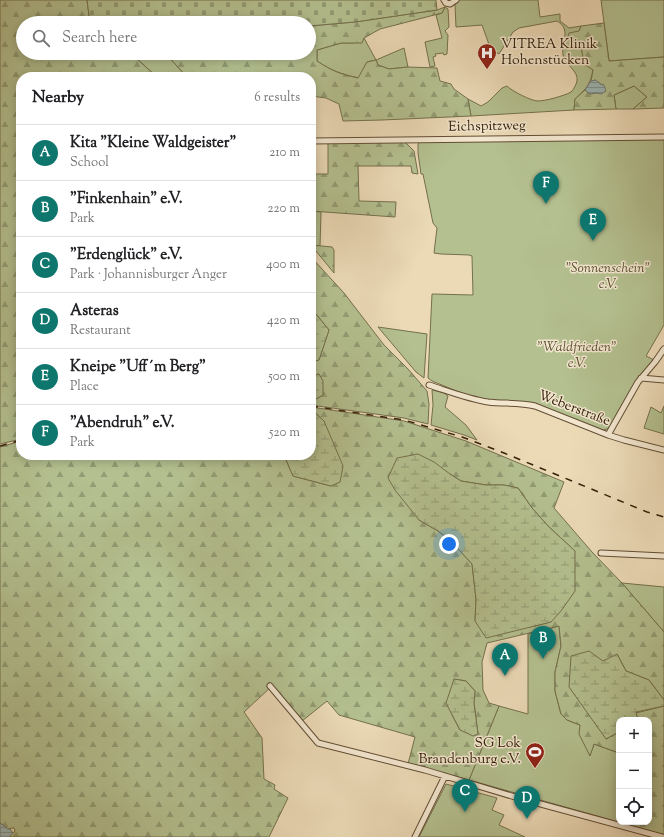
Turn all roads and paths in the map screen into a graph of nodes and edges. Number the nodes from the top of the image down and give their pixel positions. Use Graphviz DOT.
graph roads {
  1 [pos="456,0"];
  2 [pos="445,1"];
  3 [pos="664,137"];
  4 [pos="316,141"];
  5 [pos="664,349"];
  6 [pos="641,378"];
  7 [pos="664,380"];
  8 [pos="429,385"];
  9 [pos="608,435"];
  10 [pos="664,450"];
  11 [pos="601,553"];
  12 [pos="664,556"];
  13 [pos="270,686"];
  14 [pos="446,776"];
  15 [pos="415,837"];
  16 [pos="662,837"];
  1 -- 2 [label="street"];
  3 -- 4 [label="street, Eichspitzweg"];
  5 -- 6 [label="street"];
  6 -- 7 [label="street"];
  6 -- 9 [label="street"];
  8 -- 9 [label="street, Weberstraße"];
  9 -- 10 [label="street, Weberstraße"];
  11 -- 12 [label="street"];
  13 -- 14 [label="street"];
  14 -- 15 [label="street"];
  14 -- 16 [label="street"];
}
